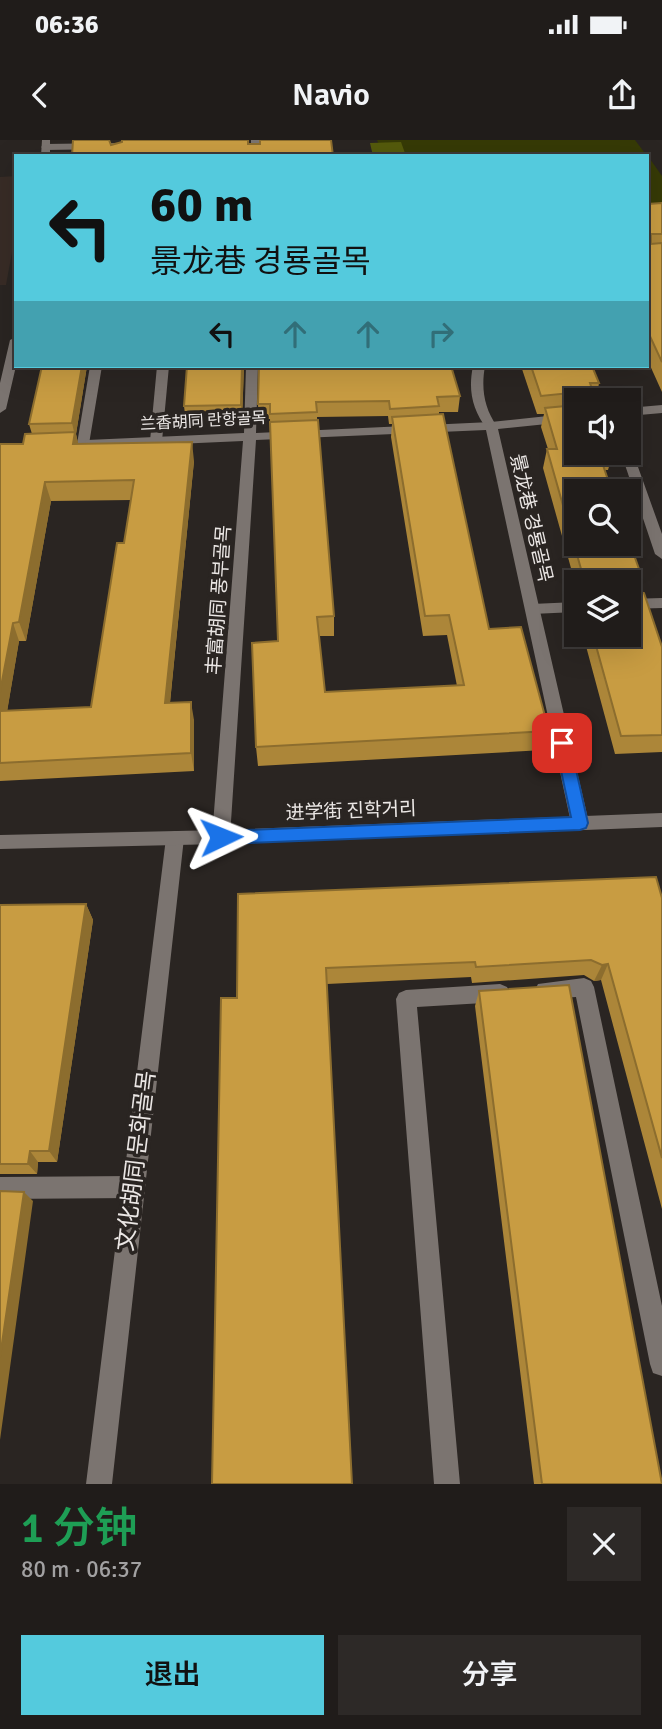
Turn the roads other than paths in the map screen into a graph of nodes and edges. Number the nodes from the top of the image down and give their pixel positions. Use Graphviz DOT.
graph roads {
  1 [pos="107,140"];
  2 [pos="45,146"];
  3 [pos="117,154"];
  4 [pos="14,349"];
  5 [pos="95,368"];
  6 [pos="163,368"];
  7 [pos="252,368"];
  8 [pos="478,368"];
  9 [pos="0,409"];
  10 [pos="662,409"];
  11 [pos="641,411"];
  12 [pos="564,418"];
  13 [pos="491,426"];
  14 [pos="250,437"];
  15 [pos="156,441"];
  16 [pos="631,465"];
  17 [pos="662,553"];
  18 [pos="662,603"];
  19 [pos="641,604"];
  20 [pos="564,608"];
  21 [pos="532,609"];
  22 [pos="662,820"];
  23 [pos="580,823"];
  24 [pos="221,837"];
  25 [pos="175,838"];
  26 [pos="0,842"];
  27 [pos="133,1187"];
  28 [pos="0,1188"];
  29 [pos="662,1364"];
  30 [pos="99,1484"];
  31 [pos="447,1484"];
  1 -- 2 [label="street"];
  2 -- 3 [label="street"];
  4 -- 9 [label="street"];
  5 -- 15 [label="street, 兰香胡同 란향골목"];
  6 -- 15 [label="street"];
  7 -- 14 [label="street, 丰富胡同 풍부골목"];
  8 -- 13 [label="street, 景龙巷 경룡골목"];
  10 -- 11 [label="street"];
  12 -- 13 [label="street, 兰香胡同 란향골목"];
  13 -- 14 [label="street, 兰香胡同 란향골목"];
  13 -- 21 [label="street, 景龙巷 경룡골목"];
  14 -- 15 [label="street, 兰香胡同 란향골목"];
  14 -- 24 [label="street, 丰富胡同 풍부골목"];
  16 -- 17 [label="street"];
  18 -- 19 [label="street"];
  20 -- 21 [label="street"];
  21 -- 23 [label="street, 景龙巷 경룡골목"];
  22 -- 23 [label="street, 进学街 진학거리"];
  23 -- 24 [label="street, 进学街 진학거리"];
  24 -- 25 [label="street, 进学街 진학거리"];
  25 -- 26 [label="street, 进学街 진학거리"];
  25 -- 27 [label="street, 文化胡同 문화골목"];
  27 -- 28 [label="street"];
  27 -- 30 [label="street, 文化胡同 문화골목"];
  29 -- 31 [label="street"];
}
